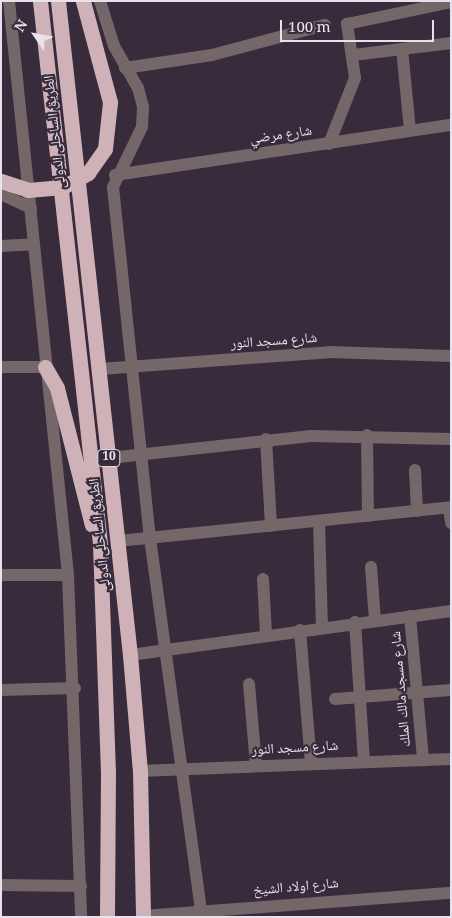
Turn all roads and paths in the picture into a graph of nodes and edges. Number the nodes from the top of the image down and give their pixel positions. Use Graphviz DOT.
graph roads {
  1 [pos="10,1"];
  2 [pos="40,1"];
  3 [pos="58,1"];
  4 [pos="83,1"];
  5 [pos="100,1"];
  6 [pos="451,2"];
  7 [pos="6,20"];
  8 [pos="325,25"];
  9 [pos="451,43"];
  10 [pos="402,49"];
  11 [pos="353,55"];
  12 [pos="125,68"];
  13 [pos="451,125"];
  14 [pos="410,131"];
  15 [pos="329,144"];
  16 [pos="115,175"];
  17 [pos="1,181"];
  18 [pos="1,194"];
  19 [pos="30,208"];
  20 [pos="34,244"];
  21 [pos="1,246"];
  22 [pos="451,356"];
  23 [pos="1,367"];
  24 [pos="45,367"];
  25 [pos="132,367"];
  26 [pos="100,369"];
  27 [pos="367,435"];
  28 [pos="266,439"];
  29 [pos="451,439"];
  30 [pos="140,454"];
  31 [pos="109,458"];
  32 [pos="415,470"];
  33 [pos="450,508"];
  34 [pos="417,511"];
  35 [pos="368,516"];
  36 [pos="319,521"];
  37 [pos="451,523"];
  38 [pos="271,526"];
  39 [pos="150,538"];
  40 [pos="118,541"];
  41 [pos="100,544"];
  42 [pos="371,567"];
  43 [pos="68,574"];
  44 [pos="1,575"];
  45 [pos="263,579"];
  46 [pos="451,611"];
  47 [pos="410,616"];
  48 [pos="375,620"];
  49 [pos="355,622"];
  50 [pos="322,627"];
  51 [pos="300,630"];
  52 [pos="266,635"];
  53 [pos="165,650"];
  54 [pos="130,656"];
  55 [pos="249,684"];
  56 [pos="75,688"];
  57 [pos="1,690"];
  58 [pos="451,690"];
  59 [pos="417,693"];
  60 [pos="360,698"];
  61 [pos="335,699"];
  62 [pos="451,759"];
  63 [pos="364,760"];
  64 [pos="423,760"];
  65 [pos="311,763"];
  66 [pos="256,766"];
  67 [pos="182,769"];
  68 [pos="140,771"];
  69 [pos="1,885"];
  70 [pos="81,886"];
  71 [pos="451,893"];
  72 [pos="201,911"];
  73 [pos="143,916"];
  74 [pos="81,917"];
  75 [pos="107,917"];
  1 -- 7 [label="street"];
  2 -- 41 [label="highway, الطريق الساحلى الدولى / 10"];
  3 -- 26 [label="highway, الطريق الساحلى الدولى / 10"];
  4 -- 17 [label="highway, bridge"];
  5 -- 12 [label="street"];
  6 -- 11 [label="street"];
  7 -- 19 [label="street"];
  8 -- 12 [label="street"];
  9 -- 10 [label="street"];
  10 -- 11 [label="street"];
  10 -- 14 [label="street"];
  11 -- 15 [label="street"];
  12 -- 16 [label="street"];
  13 -- 14 [label="street, شارع مرضي"];
  14 -- 15 [label="street, شارع مرضي"];
  15 -- 16 [label="street, شارع مرضي"];
  16 -- 25 [label="street"];
  18 -- 19 [label="street"];
  19 -- 20 [label="street"];
  20 -- 21 [label="street"];
  20 -- 24 [label="street"];
  22 -- 25 [label="street, شارع مسجد النور"];
  23 -- 24 [label="street"];
  24 -- 41 [label="highway"];
  24 -- 43 [label="street"];
  25 -- 26 [label="street, شارع مسجد النور"];
  25 -- 30 [label="street"];
  26 -- 31 [label="highway, الطريق الساحلى الدولى / 10"];
  27 -- 28 [label="street"];
  27 -- 29 [label="street"];
  27 -- 35 [label="street"];
  28 -- 30 [label="street"];
  28 -- 38 [label="street"];
  30 -- 31 [label="street"];
  30 -- 39 [label="street"];
  31 -- 40 [label="highway, الطريق الساحلى الدولى / 10"];
  32 -- 34 [label="street"];
  33 -- 34 [label="street"];
  33 -- 37 [label="street"];
  34 -- 35 [label="street"];
  35 -- 36 [label="street"];
  36 -- 38 [label="street"];
  36 -- 50 [label="street"];
  38 -- 39 [label="street"];
  39 -- 40 [label="street"];
  39 -- 53 [label="street"];
  40 -- 54 [label="highway, الطريق الساحلى الدولى / 10"];
  41 -- 75 [label="highway, الطريق الساحلى الدولى / 10"];
  42 -- 48 [label="street"];
  43 -- 44 [label="street"];
  43 -- 56 [label="street"];
  45 -- 52 [label="street"];
  46 -- 47 [label="street"];
  47 -- 48 [label="street"];
  47 -- 59 [label="street, شارع مسجد مالك الملك"];
  48 -- 49 [label="street"];
  49 -- 50 [label="street"];
  49 -- 60 [label="street"];
  50 -- 51 [label="street"];
  51 -- 52 [label="street"];
  51 -- 65 [label="street"];
  52 -- 53 [label="street"];
  53 -- 54 [label="street"];
  53 -- 67 [label="street"];
  54 -- 68 [label="highway, الطريق الساحلى الدولى / 10"];
  55 -- 66 [label="street"];
  56 -- 57 [label="street"];
  56 -- 70 [label="street"];
  58 -- 59 [label="street"];
  59 -- 60 [label="street"];
  59 -- 64 [label="street, شارع مسجد مالك الملك"];
  60 -- 61 [label="street"];
  60 -- 63 [label="street"];
  62 -- 64 [label="street, شارع مسجد النور"];
  63 -- 64 [label="street, شارع مسجد النور"];
  63 -- 65 [label="street, شارع مسجد النور"];
  65 -- 66 [label="street, شارع مسجد النور"];
  66 -- 67 [label="street, شارع مسجد النور"];
  67 -- 68 [label="street, شارع مسجد النور"];
  67 -- 72 [label="street"];
  68 -- 73 [label="highway, الطريق الساحلى الدولى / 10"];
  69 -- 70 [label="street"];
  70 -- 74 [label="street"];
  71 -- 72 [label="street, شارع اولاد الشيخ"];
  72 -- 73 [label="street, شارع اولاد الشيخ"];
}
